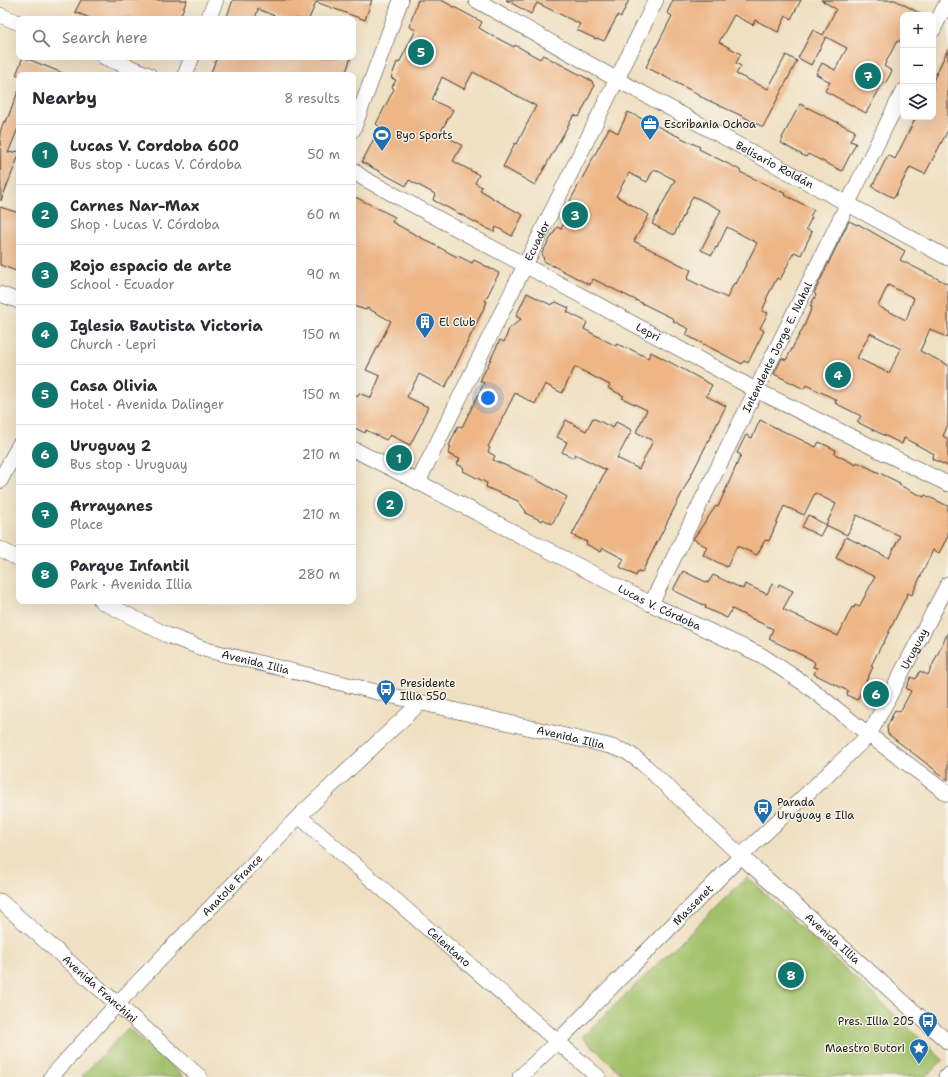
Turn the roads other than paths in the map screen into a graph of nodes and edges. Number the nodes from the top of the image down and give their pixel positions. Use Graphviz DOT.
graph roads {
  1 [pos="216,0"];
  2 [pos="401,0"];
  3 [pos="476,0"];
  4 [pos="656,0"];
  5 [pos="948,0"];
  6 [pos="0,15"];
  7 [pos="209,16"];
  8 [pos="16,22"];
  9 [pos="936,24"];
  10 [pos="112,60"];
  11 [pos="191,60"];
  12 [pos="142,72"];
  13 [pos="186,72"];
  14 [pos="616,79"];
  15 [pos="900,97"];
  16 [pos="356,122"];
  17 [pos="356,172"];
  18 [pos="848,204"];
  19 [pos="948,258"];
  20 [pos="525,266"];
  21 [pos="0,294"];
  22 [pos="16,300"];
  23 [pos="756,390"];
  24 [pos="16,451"];
  25 [pos="356,451"];
  26 [pos="0,482"];
  27 [pos="418,482"];
  28 [pos="948,484"];
  29 [pos="0,549"];
  30 [pos="16,557"];
  31 [pos="948,584"];
  32 [pos="107,604"];
  33 [pos="651,604"];
  34 [pos="421,702"];
  35 [pos="869,735"];
  36 [pos="948,794"];
  37 [pos="299,816"];
  38 [pos="741,856"];
  39 [pos="0,901"];
  40 [pos="117,1004"];
  41 [pos="558,1041"];
  42 [pos="948,1042"];
  43 [pos="51,1077"];
  44 [pos="200,1077"];
  45 [pos="520,1077"];
  46 [pos="598,1077"];
  1 -- 7 [label="street"];
  2 -- 16 [label="street"];
  3 -- 14 [label="street, Belisario Roldán"];
  4 -- 14 [label="street, Ecuador"];
  5 -- 9 [label="street"];
  6 -- 8 [label="street"];
  10 -- 12 [label="street"];
  11 -- 13 [label="street"];
  14 -- 18 [label="street, Belisario Roldán"];
  14 -- 20 [label="street, Ecuador"];
  15 -- 18 [label="street, Intendente Jorge E. Nahal"];
  17 -- 20 [label="street, Lepri"];
  18 -- 19 [label="street, Belisario Roldán"];
  18 -- 23 [label="street, Intendente Jorge E. Nahal"];
  20 -- 23 [label="street, Lepri"];
  20 -- 27 [label="street, Ecuador"];
  21 -- 22 [label="street"];
  23 -- 28 [label="street, Lepri"];
  23 -- 33 [label="street, Intendente Jorge E. Nahal"];
  24 -- 26 [label="street"];
  25 -- 27 [label="street, Lucas V. Córdoba"];
  27 -- 33 [label="street, Lucas V. Córdoba"];
  29 -- 30 [label="street"];
  31 -- 35 [label="street, Uruguay"];
  32 -- 34 [label="street, Avenida Illia"];
  33 -- 35 [label="street, Lucas V. Córdoba"];
  34 -- 37 [label="street, Anatole France"];
  34 -- 38 [label="street, Avenida Illia"];
  35 -- 36 [label="street, Lucas V. Córdoba"];
  35 -- 38 [label="street, Massenet"];
  37 -- 40 [label="street, Anatole France"];
  37 -- 41 [label="street, Celentano"];
  38 -- 41 [label="street, Massenet"];
  38 -- 42 [label="street, Avenida Illia"];
  39 -- 40 [label="street, Avenida Franchini"];
  40 -- 43 [label="street, Anatole France"];
  40 -- 44 [label="street, Avenida Franchini"];
  41 -- 45 [label="street, Massenet"];
  41 -- 46 [label="street, Celentano"];
}
